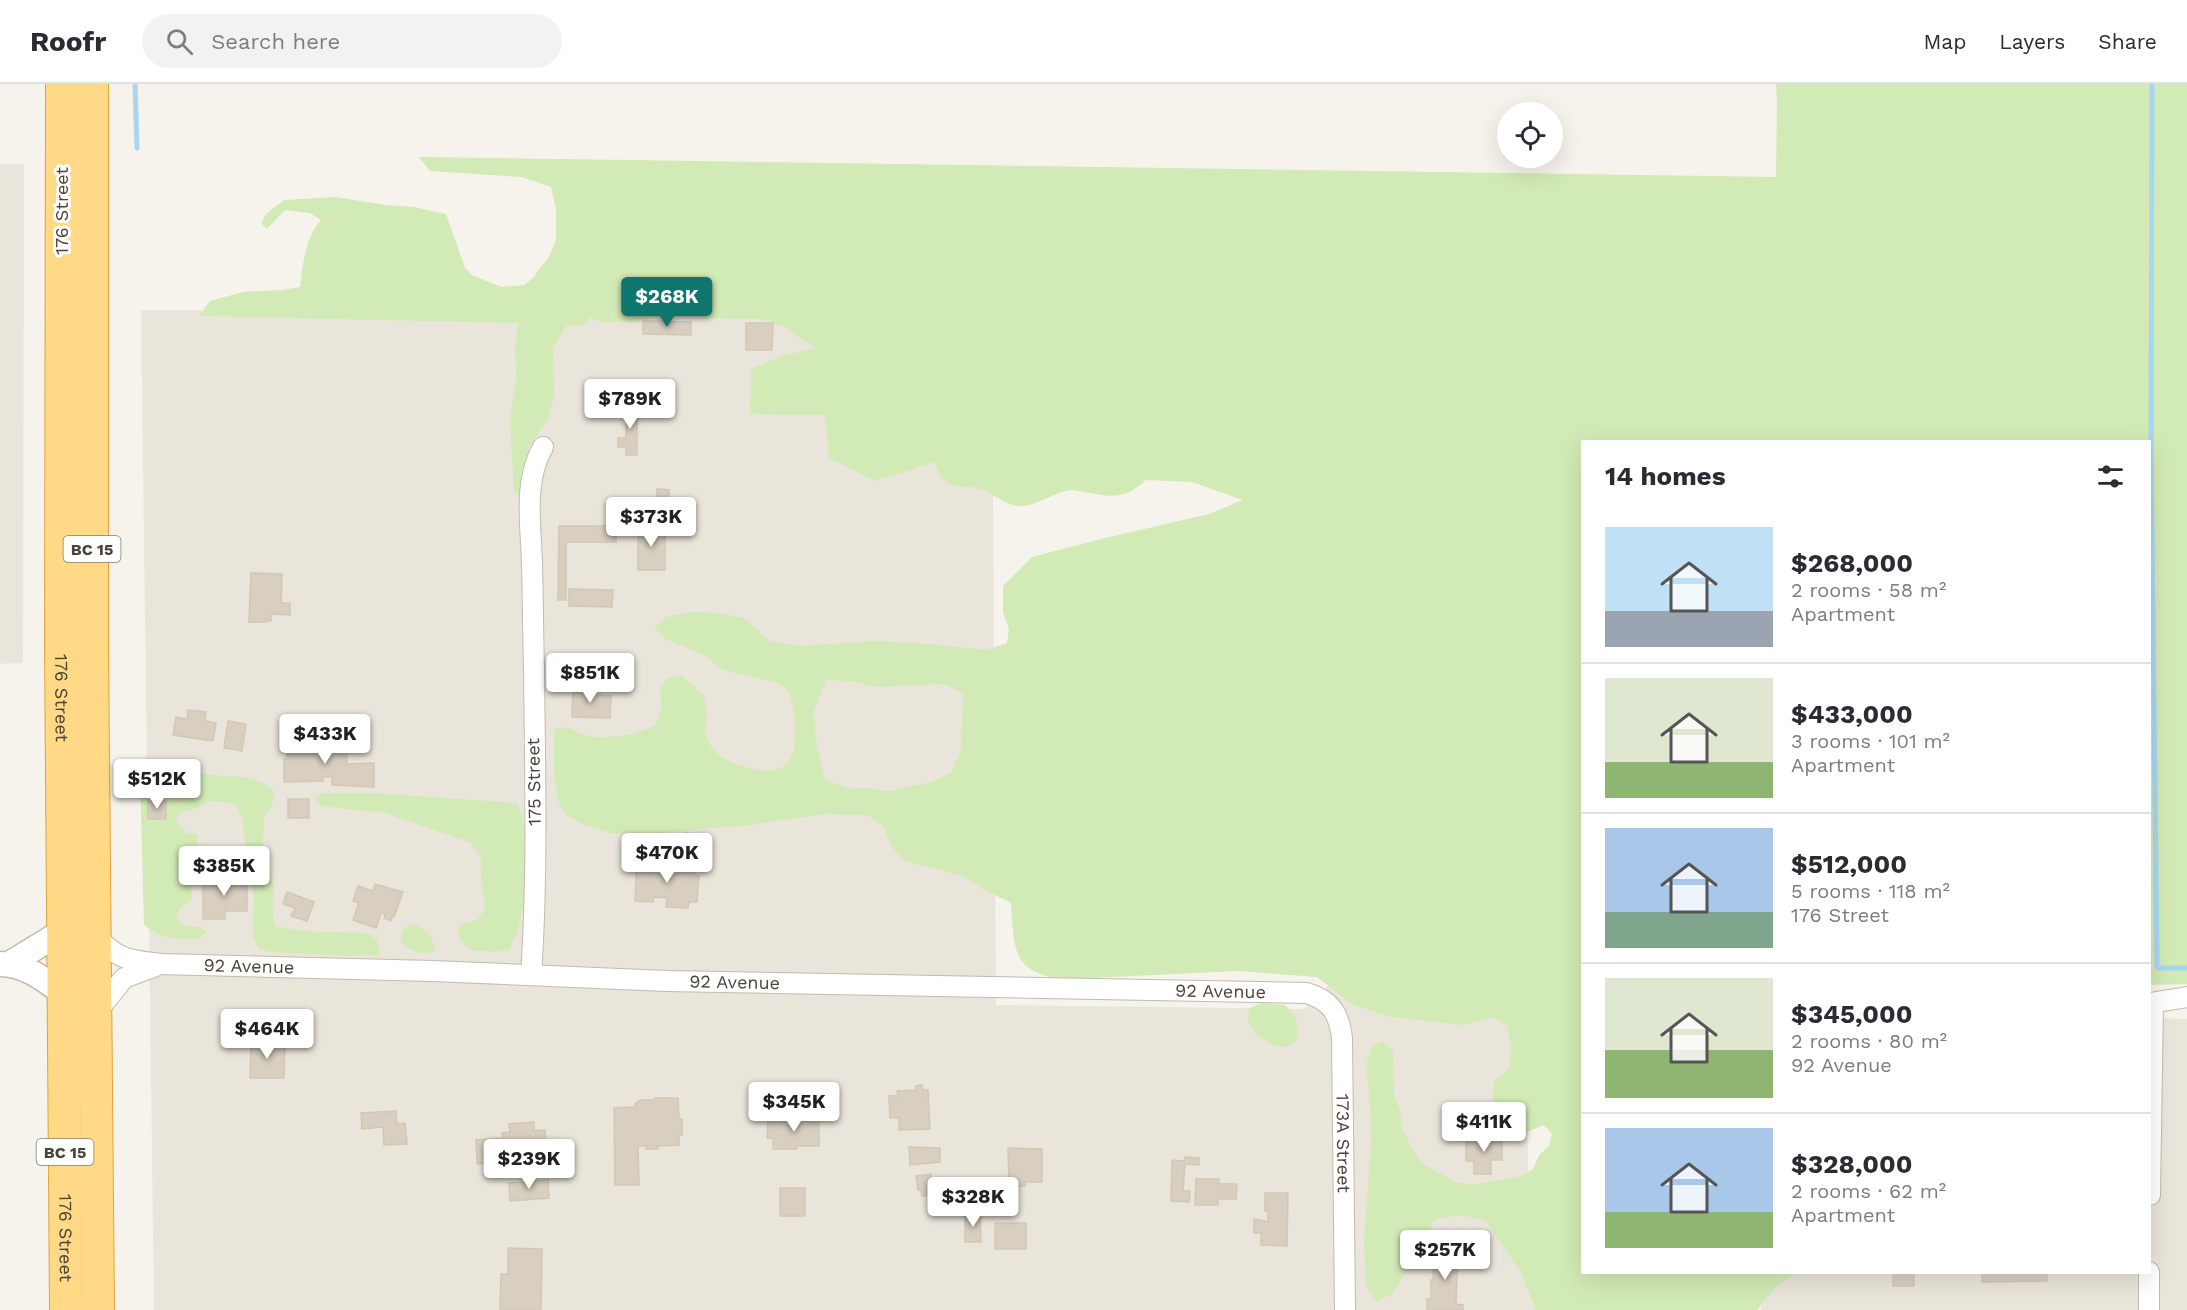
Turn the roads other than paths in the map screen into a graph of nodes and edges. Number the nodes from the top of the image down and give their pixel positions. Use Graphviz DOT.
graph roads {
  1 [pos="62,84"];
  2 [pos="92,84"];
  3 [pos="543,447"];
  4 [pos="63,931"];
  5 [pos="94,934"];
  6 [pos="5,964"];
  7 [pos="161,964"];
  8 [pos="531,975"];
  9 [pos="1308,993"];
  10 [pos="64,994"];
  11 [pos="2187,997"];
  12 [pos="2151,1003"];
  13 [pos="95,1014"];
  14 [pos="2149,1274"];
  15 [pos="66,1310"];
  16 [pos="98,1310"];
  17 [pos="1346,1310"];
  18 [pos="2149,1310"];
  1 -- 4 [label="highway, 176 Street / BC 15"];
  2 -- 5 [label="highway, 176 Street / BC 15"];
  3 -- 8 [label="street, 175 Street"];
  4 -- 6 [label="street"];
  4 -- 10 [label="highway, 176 Street / BC 15"];
  5 -- 7 [label="street, 92 Avenue"];
  5 -- 13 [label="highway, 176 Street / BC 15"];
  6 -- 10 [label="street"];
  7 -- 8 [label="street, 92 Avenue"];
  7 -- 13 [label="street, 92 Avenue"];
  8 -- 9 [label="street, 92 Avenue"];
  9 -- 17 [label="street, 173A Street"];
  10 -- 15 [label="highway, 176 Street / BC 15"];
  11 -- 12 [label="street"];
  13 -- 16 [label="highway, 176 Street / BC 15"];
  14 -- 18 [label="street"];
}
